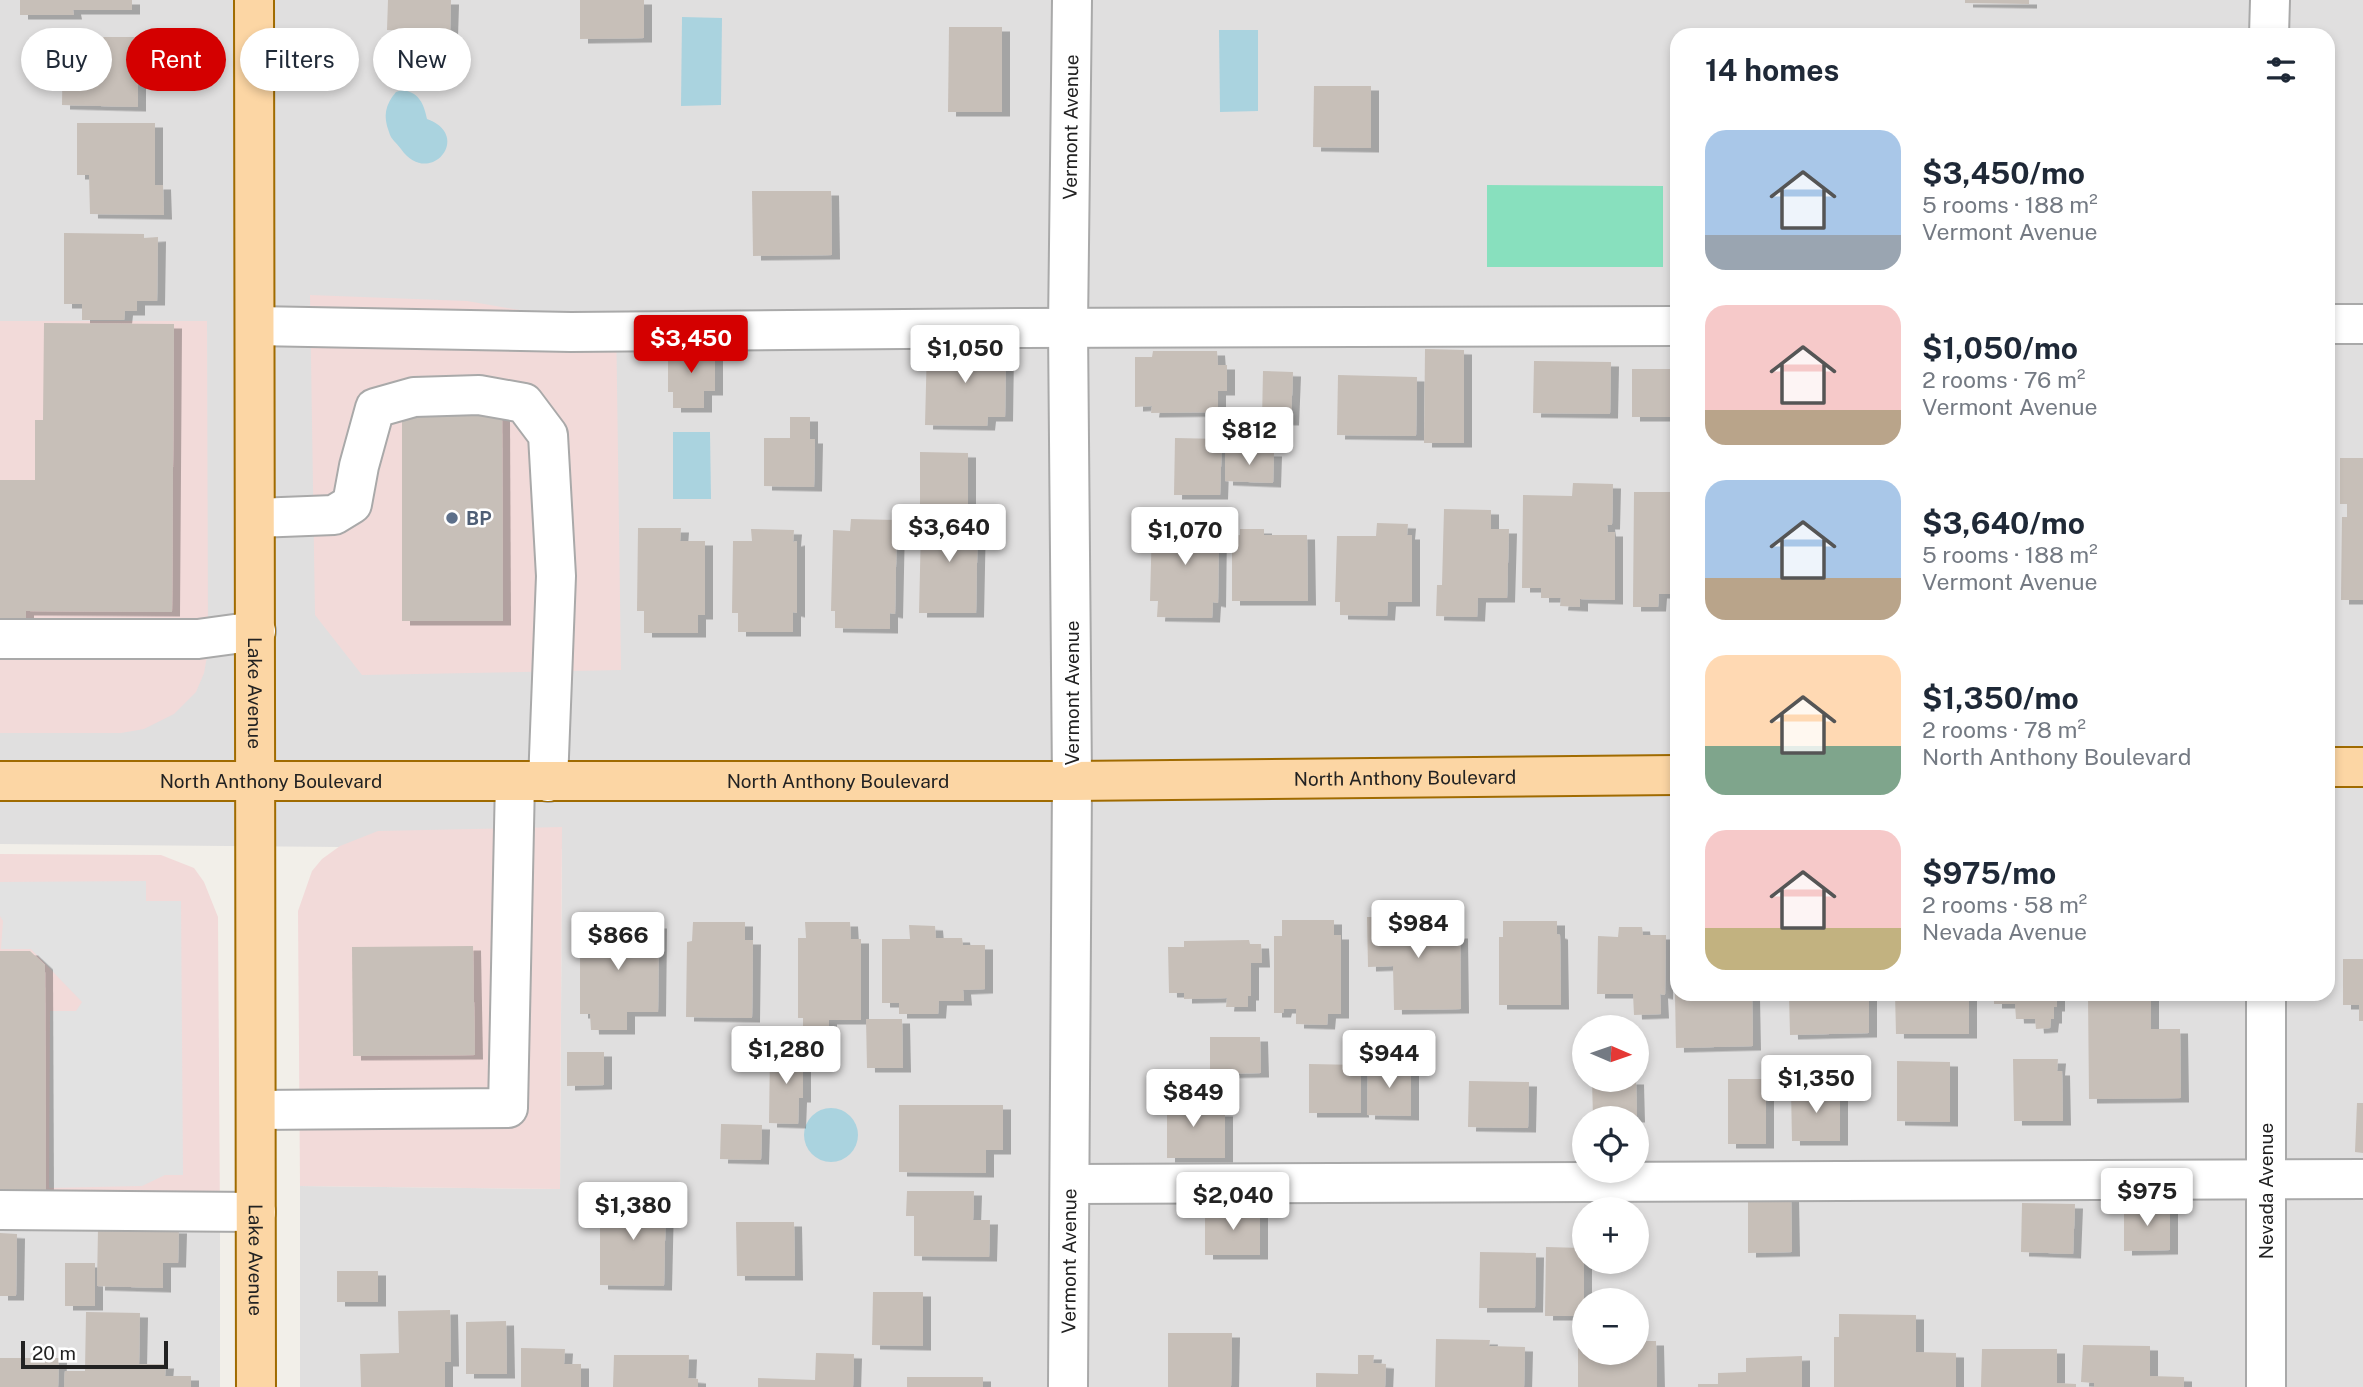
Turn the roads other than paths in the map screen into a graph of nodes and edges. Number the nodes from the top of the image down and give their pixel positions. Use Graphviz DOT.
graph roads {
  1 [pos="254,0"];
  2 [pos="1072,0"];
  3 [pos="2270,0"];
  4 [pos="2269,28"];
  5 [pos="2335,324"];
  6 [pos="2363,324"];
  7 [pos="255,326"];
  8 [pos="1670,326"];
  9 [pos="1068,327"];
  10 [pos="256,518"];
  11 [pos="256,631"];
  12 [pos="0,639"];
  13 [pos="2335,767"];
  14 [pos="2363,767"];
  15 [pos="1670,775"];
  16 [pos="0,781"];
  17 [pos="256,781"];
  18 [pos="531,781"];
  19 [pos="1072,781"];
  20 [pos="2266,1001"];
  21 [pos="256,1110"];
  22 [pos="2363,1179"];
  23 [pos="2266,1180"];
  24 [pos="1070,1184"];
  25 [pos="0,1210"];
  26 [pos="256,1212"];
  27 [pos="256,1387"];
  28 [pos="1068,1387"];
  29 [pos="2266,1387"];
  1 -- 7 [label="main road, Lake Avenue"];
  2 -- 9 [label="street, Vermont Avenue"];
  3 -- 4 [label="street"];
  5 -- 6 [label="street"];
  7 -- 9 [label="street"];
  7 -- 10 [label="main road, Lake Avenue"];
  8 -- 9 [label="street"];
  9 -- 19 [label="street, Vermont Avenue"];
  10 -- 11 [label="main road, Lake Avenue"];
  10 -- 18 [label="street"];
  11 -- 12 [label="street"];
  11 -- 17 [label="main road, Lake Avenue"];
  13 -- 14 [label="main road"];
  15 -- 19 [label="main road, North Anthony Boulevard"];
  16 -- 17 [label="main road, North Anthony Boulevard"];
  17 -- 18 [label="main road, North Anthony Boulevard"];
  17 -- 21 [label="main road, Lake Avenue"];
  18 -- 19 [label="main road, North Anthony Boulevard"];
  18 -- 21 [label="street"];
  19 -- 24 [label="street, Vermont Avenue"];
  20 -- 23 [label="street, Nevada Avenue"];
  21 -- 26 [label="main road, Lake Avenue"];
  22 -- 23 [label="street"];
  23 -- 24 [label="street"];
  23 -- 29 [label="street, Nevada Avenue"];
  24 -- 28 [label="street, Vermont Avenue"];
  25 -- 26 [label="street"];
  26 -- 27 [label="main road, Lake Avenue"];
}
